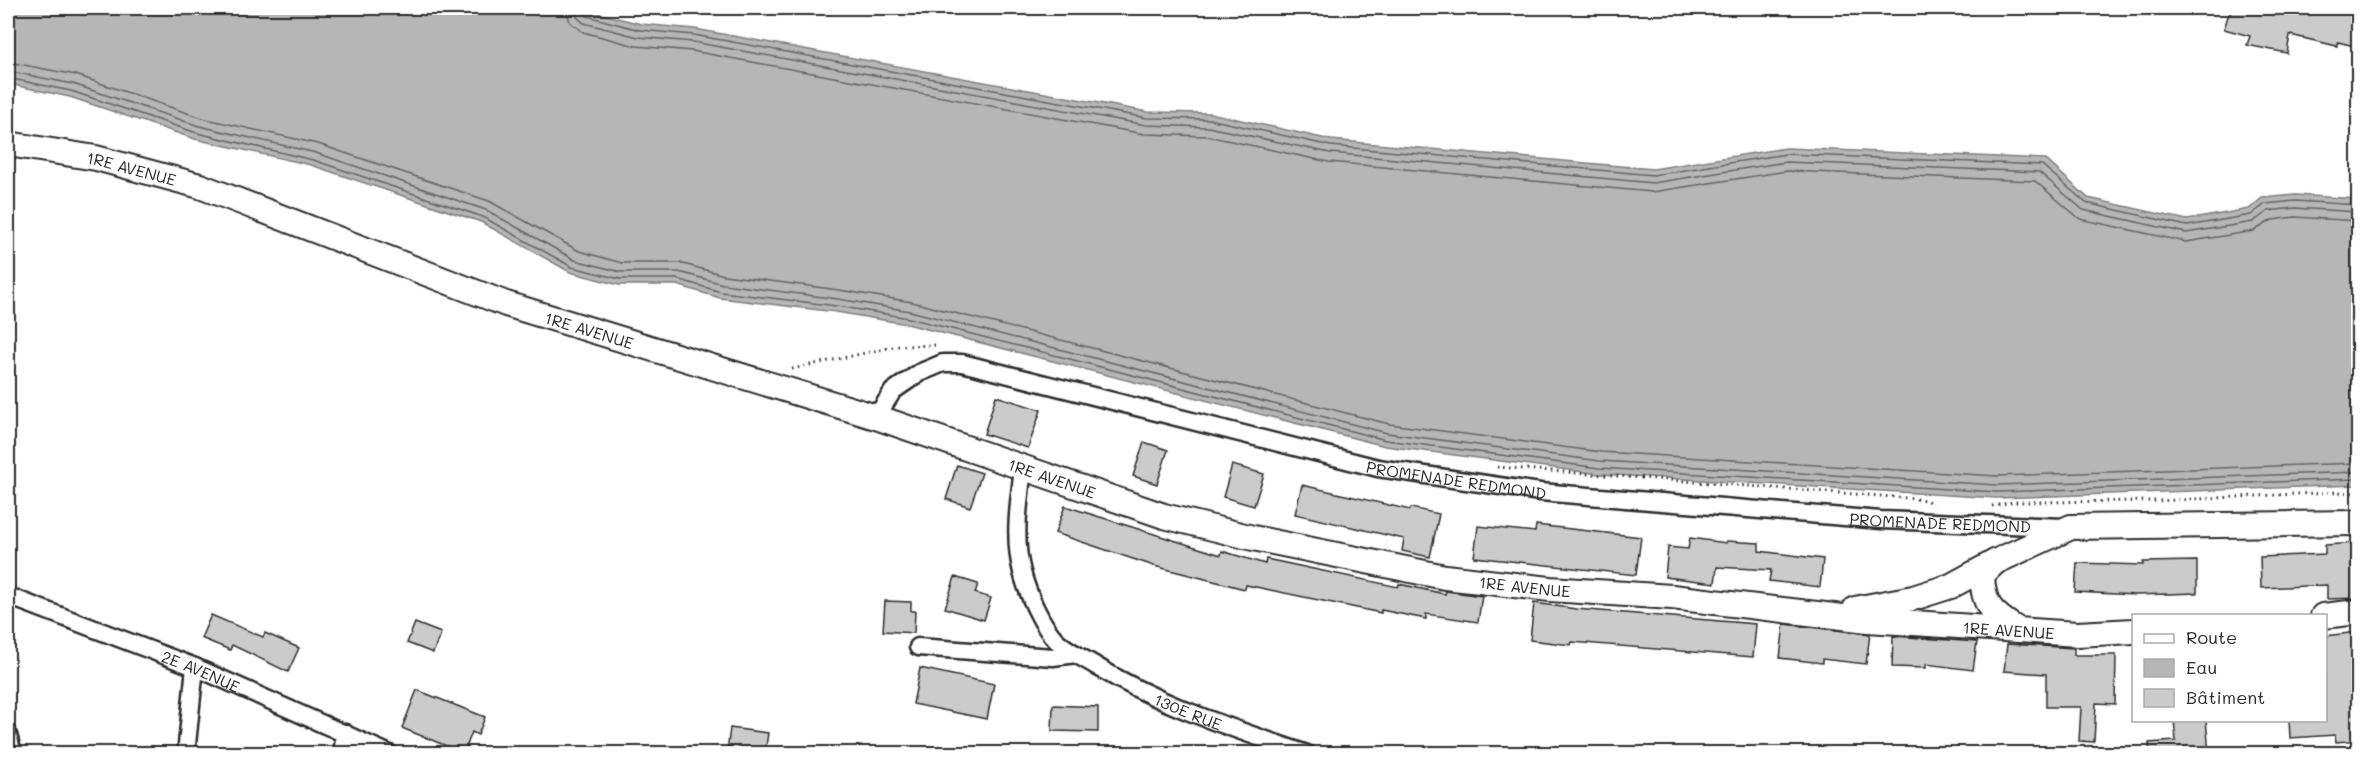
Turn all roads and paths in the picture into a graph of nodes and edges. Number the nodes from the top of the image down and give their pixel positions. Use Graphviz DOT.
graph roads {
  1 [pos="8,144"];
  2 [pos="940,345"];
  3 [pos="788,370"];
  4 [pos="876,417"];
  5 [pos="1493,466"];
  6 [pos="1023,468"];
  7 [pos="2358,493"];
  8 [pos="1938,507"];
  9 [pos="1985,507"];
  10 [pos="2358,523"];
  11 [pos="2071,527"];
  12 [pos="1995,562"];
  13 [pos="8,596"];
  14 [pos="2358,612"];
  15 [pos="1820,614"];
  16 [pos="2327,615"];
  17 [pos="2015,628"];
  18 [pos="2132,632"];
  19 [pos="918,647"];
  20 [pos="1076,654"];
  21 [pos="195,667"];
  22 [pos="345,733"];
  23 [pos="8,735"];
  24 [pos="13,753"];
  25 [pos="186,753"];
  26 [pos="342,753"];
  27 [pos="390,753"];
  28 [pos="1307,753"];
  1 -- 4 [label="street, 1RE AVENUE"];
  2 -- 3 [label="path"];
  4 -- 6 [label="street, 1RE AVENUE"];
  4 -- 11 [label="street, PROMENADE REDMOND"];
  5 -- 8 [label="path"];
  6 -- 15 [label="street, 1RE AVENUE"];
  6 -- 20 [label="street, 130E RUE"];
  7 -- 9 [label="path"];
  10 -- 11 [label="street, PROMENADE REDMOND"];
  11 -- 12 [label="street, PROMENADE REDMOND"];
  12 -- 15 [label="street, PROMENADE REDMOND"];
  12 -- 17 [label="street"];
  13 -- 21 [label="street, 2E AVENUE"];
  14 -- 16 [label="street"];
  15 -- 17 [label="street, 1RE AVENUE"];
  17 -- 18 [label="street, 1RE AVENUE"];
  19 -- 20 [label="street"];
  20 -- 28 [label="street, 130E RUE"];
  21 -- 22 [label="street, 2E AVENUE"];
  21 -- 25 [label="street"];
  22 -- 26 [label="street"];
  22 -- 27 [label="street, 2E AVENUE"];
  23 -- 24 [label="street"];
}
